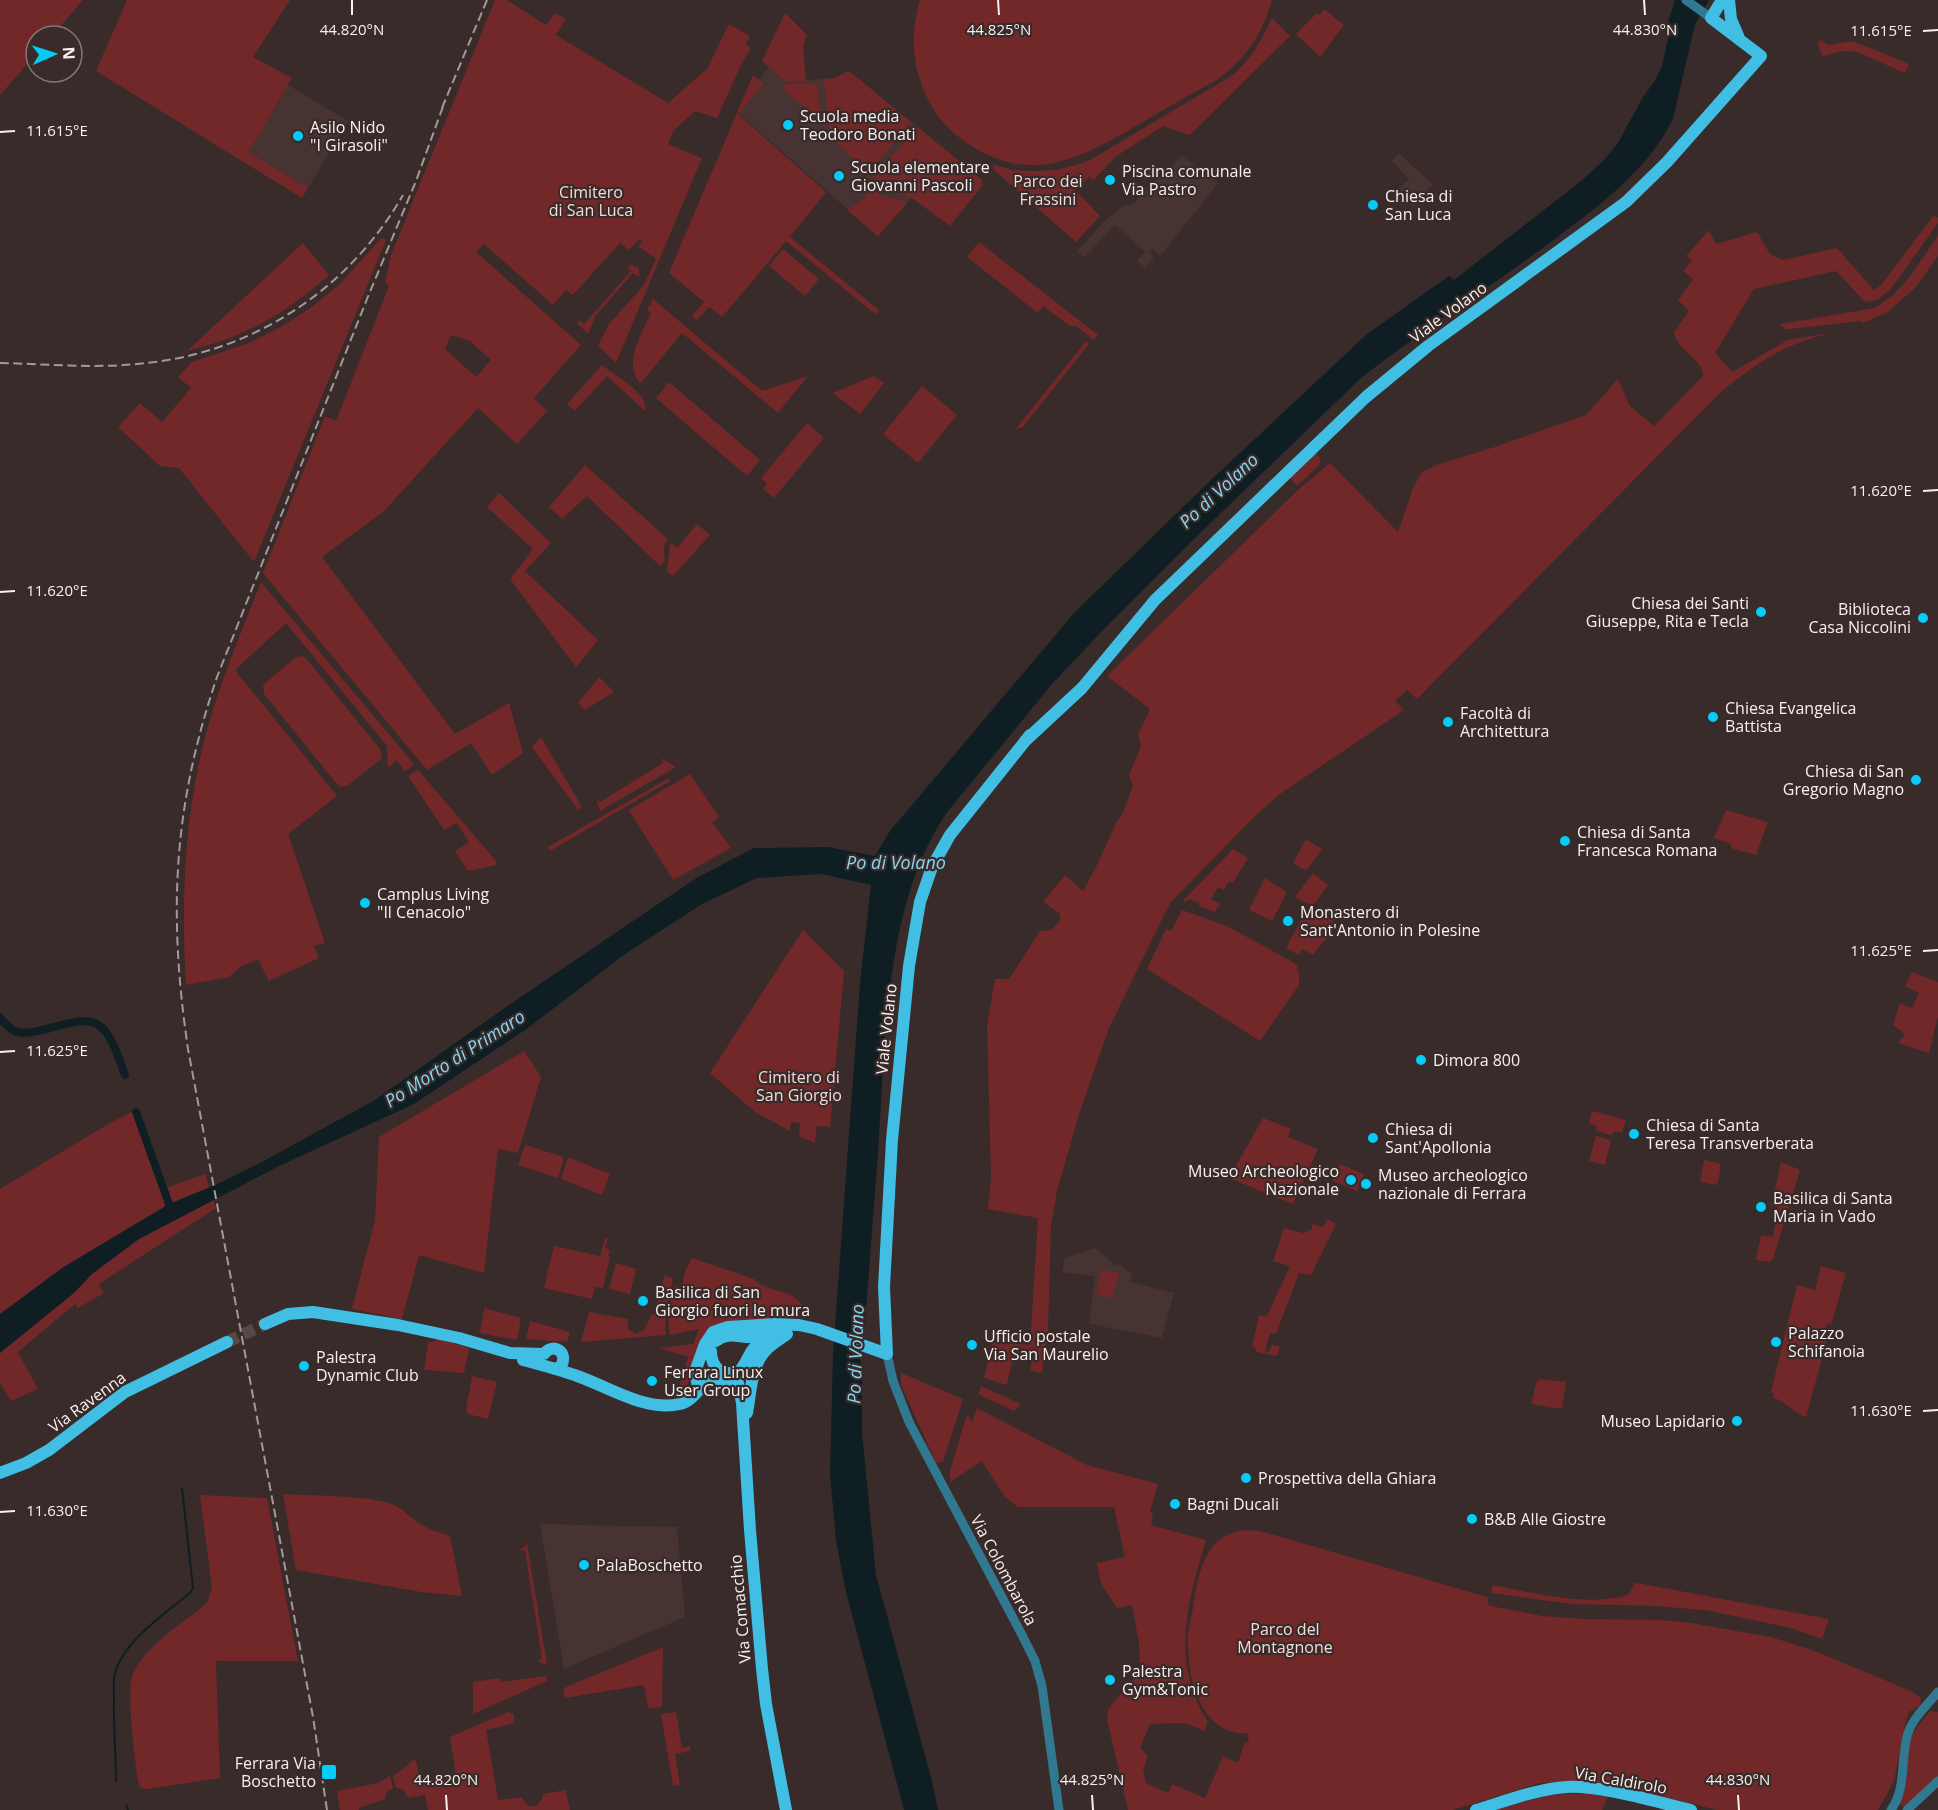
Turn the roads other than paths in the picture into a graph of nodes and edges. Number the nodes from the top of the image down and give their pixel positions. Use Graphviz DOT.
graph roads {
  1 [pos="1686,0"];
  2 [pos="1722,0"];
  3 [pos="1730,0"];
  4 [pos="1707,16"];
  5 [pos="1740,39"];
  6 [pos="265,1324"];
  7 [pos="789,1329"];
  8 [pos="740,1337"];
  9 [pos="227,1342"];
  10 [pos="711,1350"];
  11 [pos="887,1354"];
  12 [pos="747,1359"];
  13 [pos="725,1372"];
  14 [pos="697,1382"];
  15 [pos="742,1403"];
  16 [pos="673,1405"];
  17 [pos="742,1428"];
  18 [pos="0,1473"];
  19 [pos="1938,1692"];
  20 [pos="1938,1781"];
  21 [pos="786,1810"];
  22 [pos="1059,1810"];
  23 [pos="1476,1810"];
  24 [pos="1691,1810"];
  25 [pos="1891,1810"];
  26 [pos="1907,1810"];
  1 -- 4 [label="street"];
  2 -- 4 [label="main road"];
  3 -- 5 [label="main road"];
  4 -- 5 [label="main road"];
  5 -- 11 [label="main road, Viale Volano"];
  6 -- 16 [label="main road"];
  7 -- 8 [label="main road"];
  7 -- 11 [label="main road"];
  7 -- 12 [label="main road"];
  7 -- 14 [label="main road"];
  7 -- 17 [label="main road"];
  8 -- 10 [label="main road"];
  8 -- 12 [label="main road"];
  9 -- 18 [label="main road, Via Ravenna"];
  10 -- 13 [label="main road"];
  10 -- 14 [label="main road"];
  11 -- 22 [label="street, Via Colombarola"];
  12 -- 13 [label="main road"];
  12 -- 15 [label="main road, Via Comacchio"];
  13 -- 14 [label="main road"];
  13 -- 15 [label="main road, Via Comacchio"];
  14 -- 16 [label="main road"];
  15 -- 17 [label="main road, Via Comacchio"];
  16 -- 17 [label="main road"];
  17 -- 21 [label="main road, Via Comacchio"];
  19 -- 25 [label="street"];
  20 -- 26 [label="street"];
  23 -- 24 [label="main road, Via Caldirolo"];
}
